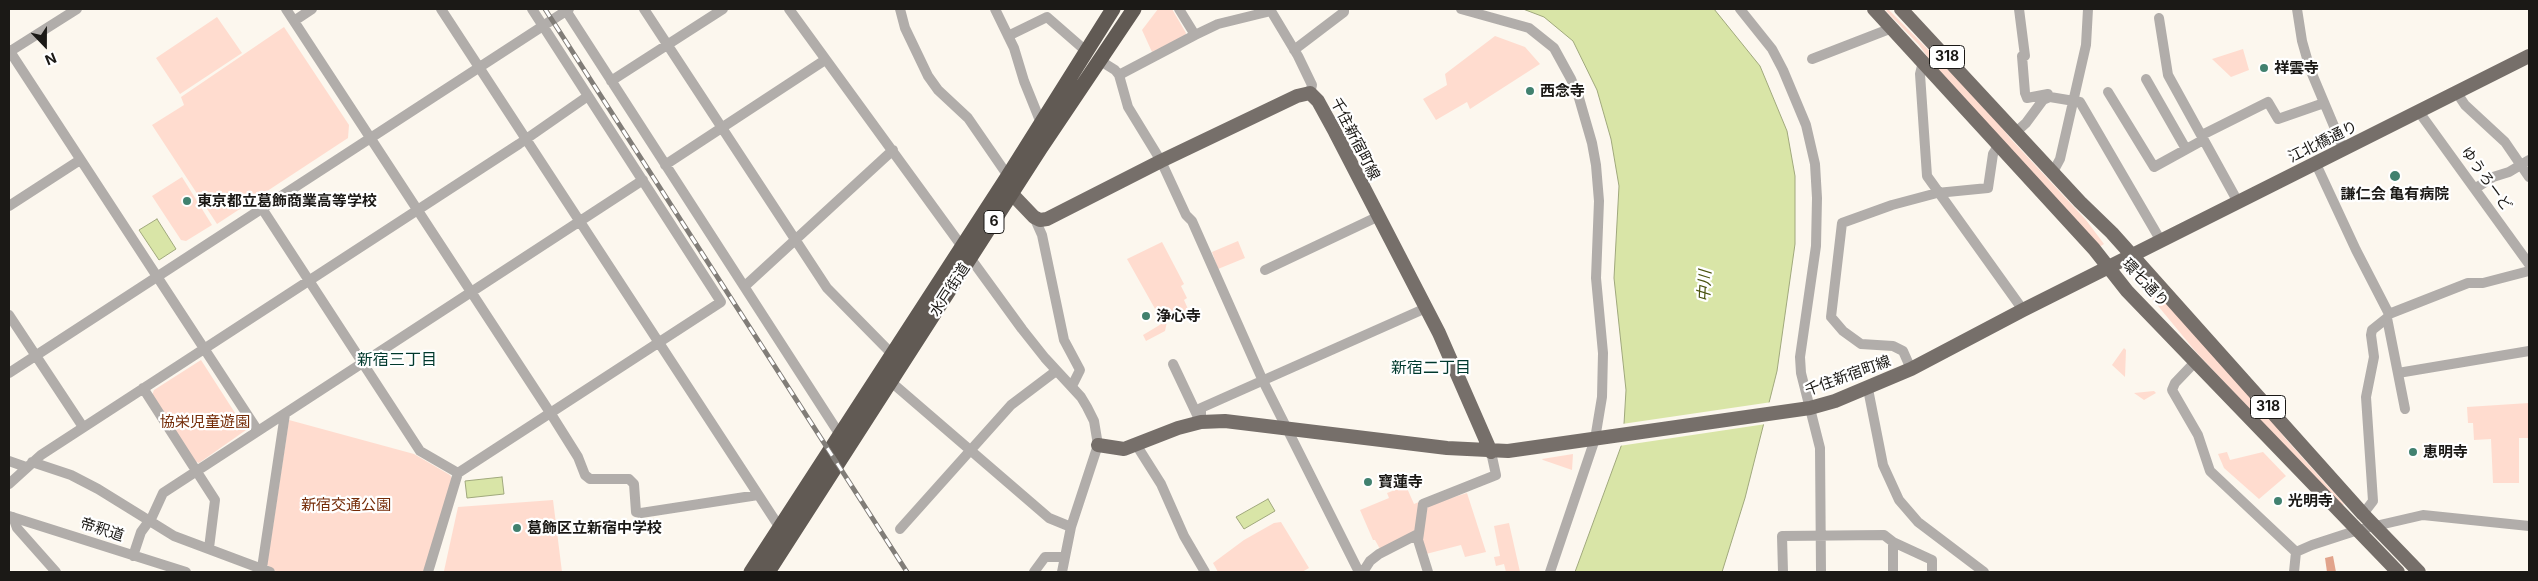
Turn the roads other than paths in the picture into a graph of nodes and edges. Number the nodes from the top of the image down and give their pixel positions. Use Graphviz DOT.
graph roads {
  1 [pos="77,9"];
  2 [pos="286,9"];
  3 [pos="312,9"];
  4 [pos="441,9"];
  5 [pos="532,9"];
  6 [pos="567,9"];
  7 [pos="644,9"];
  8 [pos="723,9"];
  9 [pos="789,9"];
  10 [pos="900,9"];
  11 [pos="995,9"];
  12 [pos="1113,9"];
  13 [pos="1134,9"];
  14 [pos="1179,9"];
  15 [pos="1344,9"];
  16 [pos="1461,9"];
  17 [pos="1740,9"];
  18 [pos="1874,9"];
  19 [pos="2019,9"];
  20 [pos="2088,9"];
  21 [pos="2297,9"];
  22 [pos="1906,11"];
  23 [pos="2161,15"];
  24 [pos="294,21"];
  25 [pos="543,26"];
  26 [pos="1892,28"];
  27 [pos="1008,36"];
  28 [pos="1196,36"];
  29 [pos="668,45"];
  30 [pos="1294,50"];
  31 [pos="9,51"];
  32 [pos="1093,56"];
  33 [pos="2529,56"];
  34 [pos="1812,59"];
  35 [pos="825,60"];
  36 [pos="1923,62"];
  37 [pos="479,67"];
  38 [pos="1119,76"];
  39 [pos="2146,79"];
  40 [pos="611,81"];
  41 [pos="2108,92"];
  42 [pos="2458,93"];
  43 [pos="1310,94"];
  44 [pos="588,96"];
  45 [pos="2074,98"];
  46 [pos="2324,103"];
  47 [pos="2419,112"];
  48 [pos="1041,124"];
  49 [pos="722,127"];
  50 [pos="2016,132"];
  51 [pos="2203,137"];
  52 [pos="370,138"];
  53 [pos="526,138"];
  54 [pos="1998,146"];
  55 [pos="2186,149"];
  56 [pos="893,150"];
  57 [pos="2344,150"];
  58 [pos="80,160"];
  59 [pos="1161,162"];
  60 [pos="2525,163"];
  61 [pos="2316,164"];
  62 [pos="665,165"];
  63 [pos="2053,172"];
  64 [pos="1008,176"];
  65 [pos="2529,177"];
  66 [pos="643,180"];
  67 [pos="2476,188"];
  68 [pos="1938,193"];
  69 [pos="1012,194"];
  70 [pos="2238,202"];
  71 [pos="9,206"];
  72 [pos="417,209"];
  73 [pos="263,210"];
  74 [pos="1034,217"];
  75 [pos="1377,217"];
  76 [pos="580,222"];
  77 [pos="796,239"];
  78 [pos="2161,241"];
  79 [pos="963,245"];
  80 [pos="2131,256"];
  81 [pos="972,258"];
  82 [pos="2529,264"];
  83 [pos="2108,267"];
  84 [pos="1265,270"];
  85 [pos="2529,271"];
  86 [pos="156,277"];
  87 [pos="308,281"];
  88 [pos="745,286"];
  89 [pos="471,292"];
  90 [pos="1426,308"];
  91 [pos="2023,310"];
  92 [pos="9,315"];
  93 [pos="2388,316"];
  94 [pos="659,342"];
  95 [pos="203,348"];
  96 [pos="2529,350"];
  97 [pos="892,354"];
  98 [pos="35,356"];
  99 [pos="2196,361"];
  100 [pos="363,364"];
  101 [pos="1173,364"];
  102 [pos="1911,369"];
  103 [pos="1056,371"];
  104 [pos="9,373"];
  105 [pos="2398,373"];
  106 [pos="890,381"];
  107 [pos="1263,381"];
  108 [pos="1072,386"];
  109 [pos="143,388"];
  110 [pos="1868,389"];
  111 [pos="1810,408"];
  112 [pos="2405,409"];
  113 [pos="285,414"];
  114 [pos="551,414"];
  115 [pos="1201,422"];
  116 [pos="1286,427"];
  117 [pos="83,428"];
  118 [pos="256,428"];
  119 [pos="840,435"];
  120 [pos="856,435"];
  121 [pos="1599,439"];
  122 [pos="1098,444"];
  123 [pos="1137,446"];
  124 [pos="971,450"];
  125 [pos="1491,452"];
  126 [pos="9,461"];
  127 [pos="29,464"];
  128 [pos="196,470"];
  129 [pos="458,473"];
  130 [pos="9,484"];
  131 [pos="758,495"];
  132 [pos="2363,514"];
  133 [pos="11,516"];
  134 [pos="149,521"];
  135 [pos="2374,526"];
  136 [pos="2529,526"];
  137 [pos="1072,527"];
  138 [pos="900,529"];
  139 [pos="2358,530"];
  140 [pos="784,534"];
  141 [pos="1418,534"];
  142 [pos="1821,535"];
  143 [pos="1893,542"];
  144 [pos="209,548"];
  145 [pos="2296,552"];
  146 [pos="133,556"];
  147 [pos="1064,556"];
  148 [pos="162,569"];
  149 [pos="266,570"];
  150 [pos="56,572"];
  151 [pos="186,572"];
  152 [pos="428,572"];
  153 [pos="751,572"];
  154 [pos="768,572"];
  155 [pos="1034,572"];
  156 [pos="1062,572"];
  157 [pos="1205,572"];
  158 [pos="1363,572"];
  159 [pos="1428,572"];
  160 [pos="1550,572"];
  161 [pos="1783,572"];
  162 [pos="1821,572"];
  163 [pos="1893,572"];
  164 [pos="1932,572"];
  165 [pos="1984,572"];
  166 [pos="2294,572"];
  167 [pos="2398,572"];
  168 [pos="2418,572"];
  1 -- 31 [label="street"];
  2 -- 24 [label="street"];
  3 -- 24 [label="street"];
  4 -- 37 [label="street"];
  5 -- 25 [label="street"];
  6 -- 25 [label="street"];
  6 -- 40 [label="street"];
  7 -- 29 [label="street"];
  8 -- 29 [label="street"];
  9 -- 35 [label="street"];
  10 -- 64 [label="street"];
  11 -- 27 [label="street"];
  12 -- 32 [label="highway, 水戸街道 / 6"];
  13 -- 32 [label="highway, 水戸街道 / 6"];
  14 -- 28 [label="street"];
  15 -- 30 [label="street"];
  16 -- 121 [label="street"];
  17 -- 111 [label="street"];
  18 -- 26 [label="main road, 環七通り / 318"];
  19 -- 45 [label="street"];
  20 -- 45 [label="street"];
  21 -- 46 [label="street"];
  22 -- 50 [label="main road, 環七通り / 318"];
  23 -- 51 [label="street"];
  24 -- 52 [label="street"];
  25 -- 37 [label="street"];
  25 -- 44 [label="street"];
  26 -- 34 [label="street"];
  26 -- 36 [label="main road, 環七通り / 318"];
  27 -- 32 [label="street"];
  27 -- 48 [label="street"];
  28 -- 30 [label="street"];
  28 -- 38 [label="street"];
  29 -- 40 [label="street"];
  29 -- 49 [label="street"];
  30 -- 43 [label="street"];
  31 -- 58 [label="street"];
  32 -- 38 [label="street"];
  32 -- 48 [label="highway, 水戸街道 / 6"];
  32 -- 69 [label="highway, 水戸街道 / 6"];
  33 -- 42 [label="main road, 江北橋通り"];
  35 -- 49 [label="street"];
  35 -- 56 [label="street"];
  36 -- 54 [label="main road, 環七通り / 318"];
  36 -- 68 [label="street"];
  37 -- 52 [label="street"];
  37 -- 53 [label="street"];
  38 -- 59 [label="street"];
  39 -- 55 [label="street"];
  40 -- 62 [label="street"];
  41 -- 55 [label="street"];
  42 -- 47 [label="main road, 江北橋通り"];
  42 -- 60 [label="street"];
  43 -- 59 [label="main road, 千住新宿町線"];
  43 -- 75 [label="main road, 千住新宿町線"];
  44 -- 53 [label="street"];
  44 -- 66 [label="street"];
  45 -- 50 [label="street"];
  45 -- 63 [label="street"];
  45 -- 78 [label="street"];
  46 -- 51 [label="street"];
  46 -- 57 [label="street"];
  47 -- 57 [label="main road, 江北橋通り"];
  47 -- 67 [label="street, ゆうろーど"];
  48 -- 64 [label="highway, 水戸街道 / 6"];
  49 -- 62 [label="street"];
  49 -- 77 [label="street"];
  50 -- 63 [label="main road, 環七通り / 318"];
  51 -- 55 [label="street"];
  51 -- 70 [label="street"];
  52 -- 72 [label="street"];
  52 -- 73 [label="street"];
  53 -- 72 [label="street"];
  53 -- 76 [label="street"];
  54 -- 68 [label="street"];
  54 -- 83 [label="main road, 環七通り / 318"];
  56 -- 77 [label="street"];
  56 -- 79 [label="street"];
  57 -- 61 [label="main road, 江北橋通り"];
  58 -- 71 [label="street"];
  58 -- 86 [label="street"];
  59 -- 74 [label="main road, 千住新宿町線"];
  59 -- 107 [label="street"];
  60 -- 65 [label="street"];
  60 -- 67 [label="street"];
  61 -- 70 [label="main road, 江北橋通り"];
  61 -- 93 [label="street"];
  62 -- 88 [label="street"];
  63 -- 80 [label="main road, 環七通り / 318"];
  64 -- 79 [label="highway, 水戸街道 / 6"];
  66 -- 76 [label="street"];
  66 -- 94 [label="street"];
  67 -- 82 [label="street, ゆうろーど"];
  68 -- 91 [label="street"];
  68 -- 102 [label="street"];
  69 -- 74 [label="main road"];
  69 -- 81 [label="highway, 水戸街道 / 6"];
  70 -- 78 [label="main road, 江北橋通り"];
  72 -- 87 [label="street"];
  72 -- 89 [label="street"];
  73 -- 86 [label="street"];
  73 -- 87 [label="street"];
  74 -- 108 [label="street"];
  75 -- 84 [label="street"];
  75 -- 90 [label="main road, 千住新宿町線"];
  76 -- 89 [label="street"];
  76 -- 94 [label="street"];
  77 -- 88 [label="street"];
  77 -- 97 [label="street"];
  78 -- 80 [label="main road, 江北橋通り"];
  79 -- 81 [label="street"];
  79 -- 97 [label="highway, 水戸街道 / 6"];
  80 -- 83 [label="main road, 千住新宿町線"];
  80 -- 132 [label="main road, 環七通り / 318"];
  81 -- 103 [label="street"];
  81 -- 106 [label="highway, 水戸街道 / 6"];
  83 -- 91 [label="main road, 千住新宿町線"];
  83 -- 99 [label="main road, 環七通り / 318"];
  85 -- 93 [label="street"];
  86 -- 95 [label="street"];
  86 -- 98 [label="street"];
  87 -- 95 [label="street"];
  87 -- 100 [label="street"];
  88 -- 119 [label="street"];
  89 -- 100 [label="street"];
  89 -- 114 [label="street"];
  90 -- 107 [label="street"];
  90 -- 125 [label="main road, 千住新宿町線"];
  91 -- 102 [label="main road, 千住新宿町線"];
  92 -- 98 [label="street"];
  93 -- 105 [label="street"];
  93 -- 132 [label="street"];
  94 -- 114 [label="street"];
  94 -- 131 [label="street"];
  95 -- 109 [label="street"];
  95 -- 118 [label="street"];
  96 -- 105 [label="street"];
  97 -- 119 [label="highway, 水戸街道 / 6"];
  98 -- 104 [label="street"];
  98 -- 117 [label="street"];
  99 -- 139 [label="main road, 環七通り / 318"];
  99 -- 145 [label="street"];
  100 -- 113 [label="street"];
  100 -- 129 [label="street"];
  101 -- 115 [label="street"];
  102 -- 110 [label="main road, 千住新宿町線"];
  103 -- 108 [label="street"];
  103 -- 124 [label="street"];
  105 -- 112 [label="street"];
  106 -- 120 [label="highway, 水戸街道 / 6"];
  106 -- 124 [label="street"];
  107 -- 115 [label="street"];
  107 -- 116 [label="street"];
  108 -- 122 [label="street"];
  109 -- 117 [label="street"];
  109 -- 128 [label="street"];
  110 -- 111 [label="main road, 千住新宿町線"];
  110 -- 165 [label="street"];
  111 -- 121 [label="main road, 千住新宿町線"];
  111 -- 142 [label="street"];
  113 -- 118 [label="street"];
  113 -- 149 [label="street"];
  114 -- 129 [label="street"];
  114 -- 131 [label="street"];
  115 -- 116 [label="main road, 千住新宿町線"];
  115 -- 123 [label="main road, 千住新宿町線"];
  116 -- 125 [label="main road, 千住新宿町線"];
  116 -- 158 [label="street"];
  117 -- 127 [label="street"];
  118 -- 128 [label="street"];
  119 -- 120 [label="street"];
  119 -- 140 [label="highway, 水戸街道 / 6"];
  120 -- 140 [label="highway, 水戸街道 / 6"];
  121 -- 125 [label="main road, 千住新宿町線"];
  121 -- 160 [label="street"];
  122 -- 123 [label="main road, 千住新宿町線"];
  122 -- 137 [label="street"];
  123 -- 157 [label="street"];
  124 -- 137 [label="street"];
  124 -- 138 [label="street"];
  125 -- 141 [label="street"];
  126 -- 127 [label="street"];
  127 -- 130 [label="street"];
  127 -- 134 [label="street"];
  128 -- 134 [label="street"];
  128 -- 144 [label="street"];
  129 -- 152 [label="street"];
  131 -- 140 [label="street"];
  132 -- 135 [label="main road, 環七通り / 318"];
  133 -- 146 [label="street, 帝釈道"];
  133 -- 150 [label="street"];
  134 -- 144 [label="street"];
  134 -- 146 [label="street"];
  135 -- 136 [label="street"];
  135 -- 139 [label="street"];
  135 -- 168 [label="main road, 環七通り / 318"];
  137 -- 147 [label="street"];
  139 -- 145 [label="street"];
  139 -- 167 [label="main road, 環七通り / 318"];
  140 -- 153 [label="highway, 水戸街道 / 6"];
  140 -- 154 [label="highway, 水戸街道 / 6"];
  141 -- 158 [label="street"];
  141 -- 159 [label="street"];
  142 -- 143 [label="street"];
  142 -- 161 [label="street"];
  142 -- 162 [label="street"];
  143 -- 163 [label="street"];
  143 -- 164 [label="street"];
  144 -- 149 [label="street"];
  145 -- 166 [label="street"];
  146 -- 148 [label="street, 帝釈道"];
  147 -- 155 [label="street"];
  147 -- 156 [label="street"];
  148 -- 151 [label="street, 帝釈道"];
}
